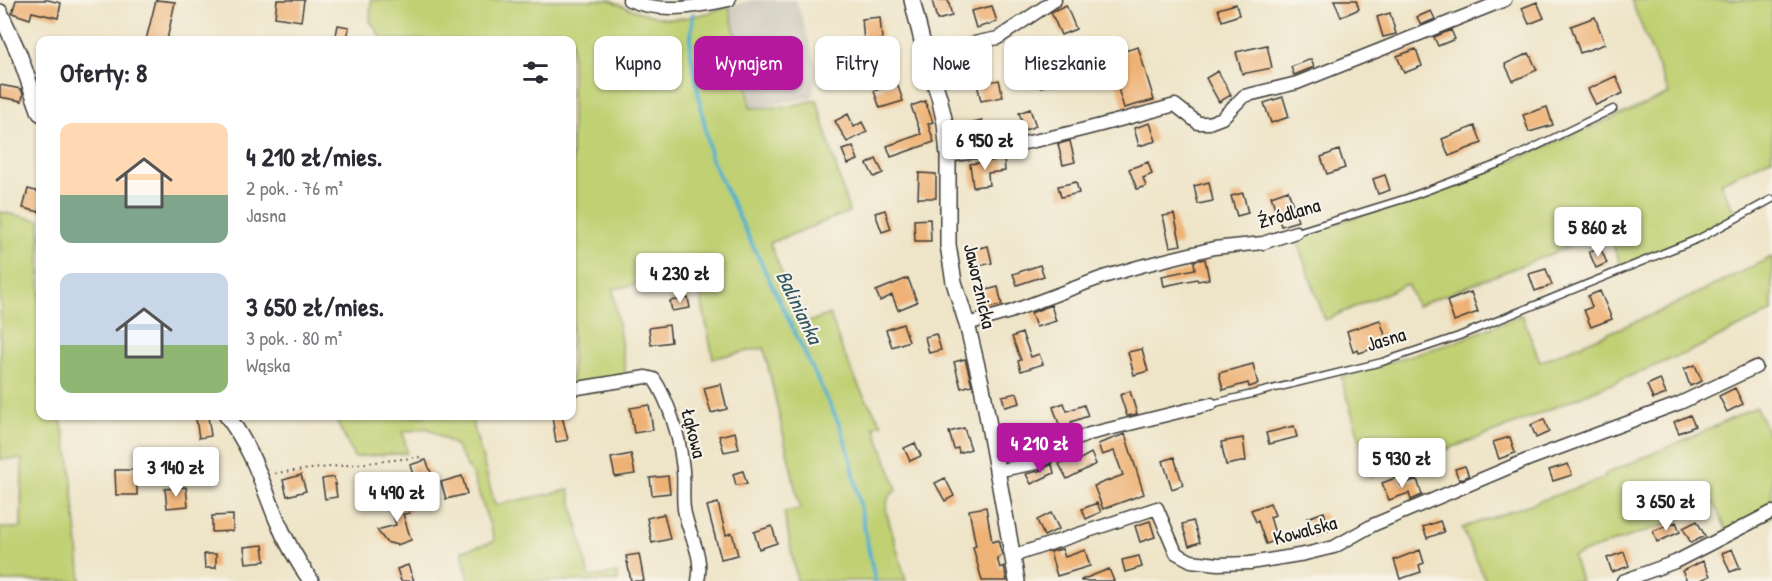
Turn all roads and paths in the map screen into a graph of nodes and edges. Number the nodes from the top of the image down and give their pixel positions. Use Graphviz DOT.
graph roads {
  1 [pos="629,0"];
  2 [pos="729,0"];
  3 [pos="912,0"];
  4 [pos="1055,0"];
  5 [pos="1505,0"];
  6 [pos="0,12"];
  7 [pos="921,36"];
  8 [pos="992,39"];
  9 [pos="937,90"];
  10 [pos="36,101"];
  11 [pos="1613,109"];
  12 [pos="948,156"];
  13 [pos="1772,200"];
  14 [pos="1296,232"];
  15 [pos="967,324"];
  16 [pos="1756,367"];
  17 [pos="576,388"];
  18 [pos="1211,404"];
  19 [pos="230,420"];
  20 [pos="421,457"];
  21 [pos="996,471"];
  22 [pos="260,475"];
  23 [pos="1772,512"];
  24 [pos="1013,556"];
  25 [pos="311,581"];
  26 [pos="698,581"];
  27 [pos="1017,581"];
  28 [pos="1623,581"];
  1 -- 2 [label="street"];
  3 -- 7 [label="street, Jaworznicka"];
  4 -- 8 [label="street"];
  5 -- 12 [label="street"];
  6 -- 10 [label="street"];
  9 -- 12 [label="street, Jaworznicka"];
  11 -- 14 [label="lane, Źródlana"];
  12 -- 15 [label="street, Jaworznicka"];
  13 -- 18 [label="lane, Jasna"];
  14 -- 15 [label="street, Źródlana"];
  15 -- 21 [label="street, Jaworznicka"];
  16 -- 24 [label="street, Kowalska"];
  17 -- 26 [label="street, Łąkowa"];
  18 -- 21 [label="street, Jasna"];
  19 -- 22 [label="street"];
  20 -- 22 [label="path"];
  21 -- 24 [label="street, Jaworznicka"];
  22 -- 25 [label="street"];
  23 -- 28 [label="street"];
  24 -- 27 [label="street, Jaworznicka"];
}
